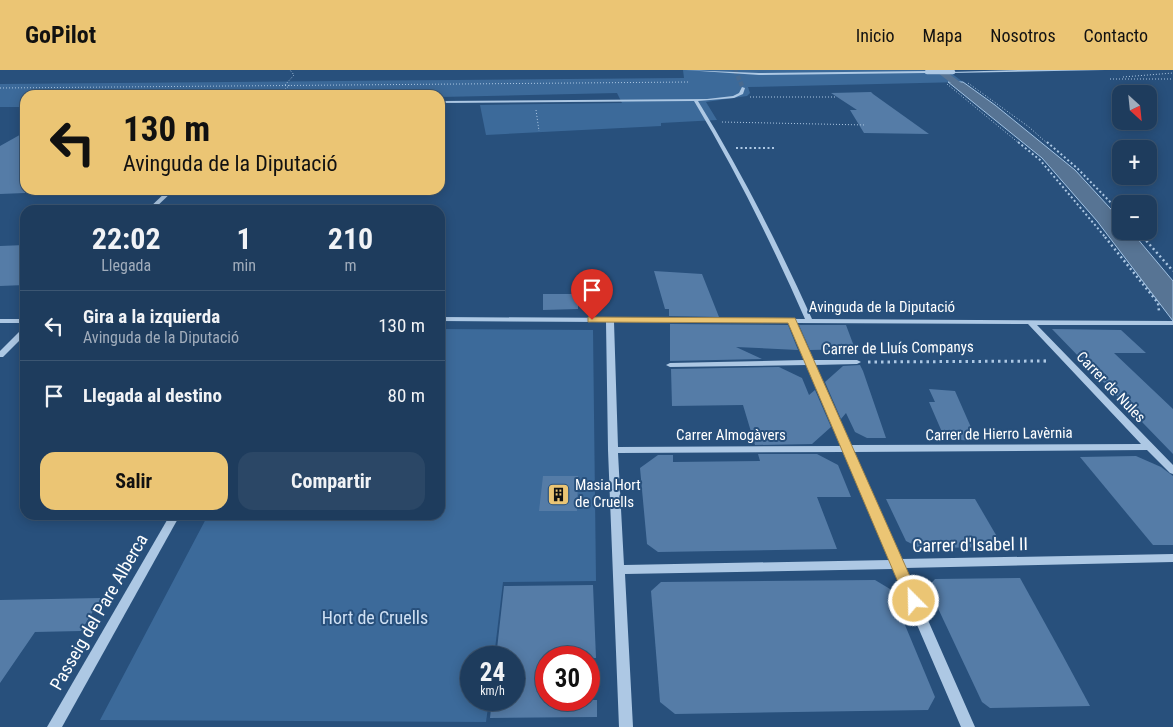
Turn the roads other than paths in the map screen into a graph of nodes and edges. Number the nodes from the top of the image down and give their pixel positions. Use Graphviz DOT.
graph roads {
  1 [pos="687,70"];
  2 [pos="1103,70"];
  3 [pos="743,88"];
  4 [pos="695,100"];
  5 [pos="445,102"];
  6 [pos="166,195"];
  7 [pos="155,205"];
  8 [pos="445,319"];
  9 [pos="610,320"];
  10 [pos="791,320"];
  11 [pos="809,320"];
  12 [pos="0,321"];
  13 [pos="20,322"];
  14 [pos="1030,322"];
  15 [pos="1173,323"];
  16 [pos="20,336"];
  17 [pos="0,355"];
  18 [pos="857,362"];
  19 [pos="810,363"];
  20 [pos="670,365"];
  21 [pos="1150,447"];
  22 [pos="613,450"];
  23 [pos="849,450"];
  24 [pos="1173,471"];
  25 [pos="172,520"];
  26 [pos="1173,558"];
  27 [pos="898,565"];
  28 [pos="619,570"];
  29 [pos="54,727"];
  30 [pos="626,727"];
  31 [pos="968,727"];
  1 -- 2 [label="street, bridge"];
  3 -- 4 [label="street"];
  4 -- 5 [label="street"];
  4 -- 11 [label="street"];
  6 -- 7 [label="street"];
  8 -- 9 [label="street, Avinguda de la Diputació"];
  9 -- 10 [label="street, Avinguda de la Diputació"];
  9 -- 22 [label="street"];
  10 -- 11 [label="street, Avinguda de la Diputació"];
  10 -- 19 [label="street"];
  11 -- 14 [label="street, Avinguda de la Diputació"];
  12 -- 13 [label="street"];
  14 -- 15 [label="street, Avinguda de la Diputació"];
  14 -- 21 [label="street, Carrer de Nules"];
  16 -- 17 [label="street"];
  18 -- 19 [label="street, Carrer de Lluís Companys"];
  19 -- 20 [label="street, Carrer de Lluís Companys"];
  19 -- 23 [label="street"];
  21 -- 23 [label="street, Carrer de Hierro Lavèrnia"];
  21 -- 24 [label="street, Carrer de Nules"];
  22 -- 23 [label="street, Carrer Almogàvers"];
  22 -- 28 [label="street"];
  23 -- 27 [label="street"];
  25 -- 29 [label="street, Passeig del Pare Alberca"];
  26 -- 27 [label="street, Carrer d'Isabel II"];
  27 -- 28 [label="street, Carrer d'Isabel II"];
  27 -- 31 [label="street"];
  28 -- 30 [label="street"];
}
